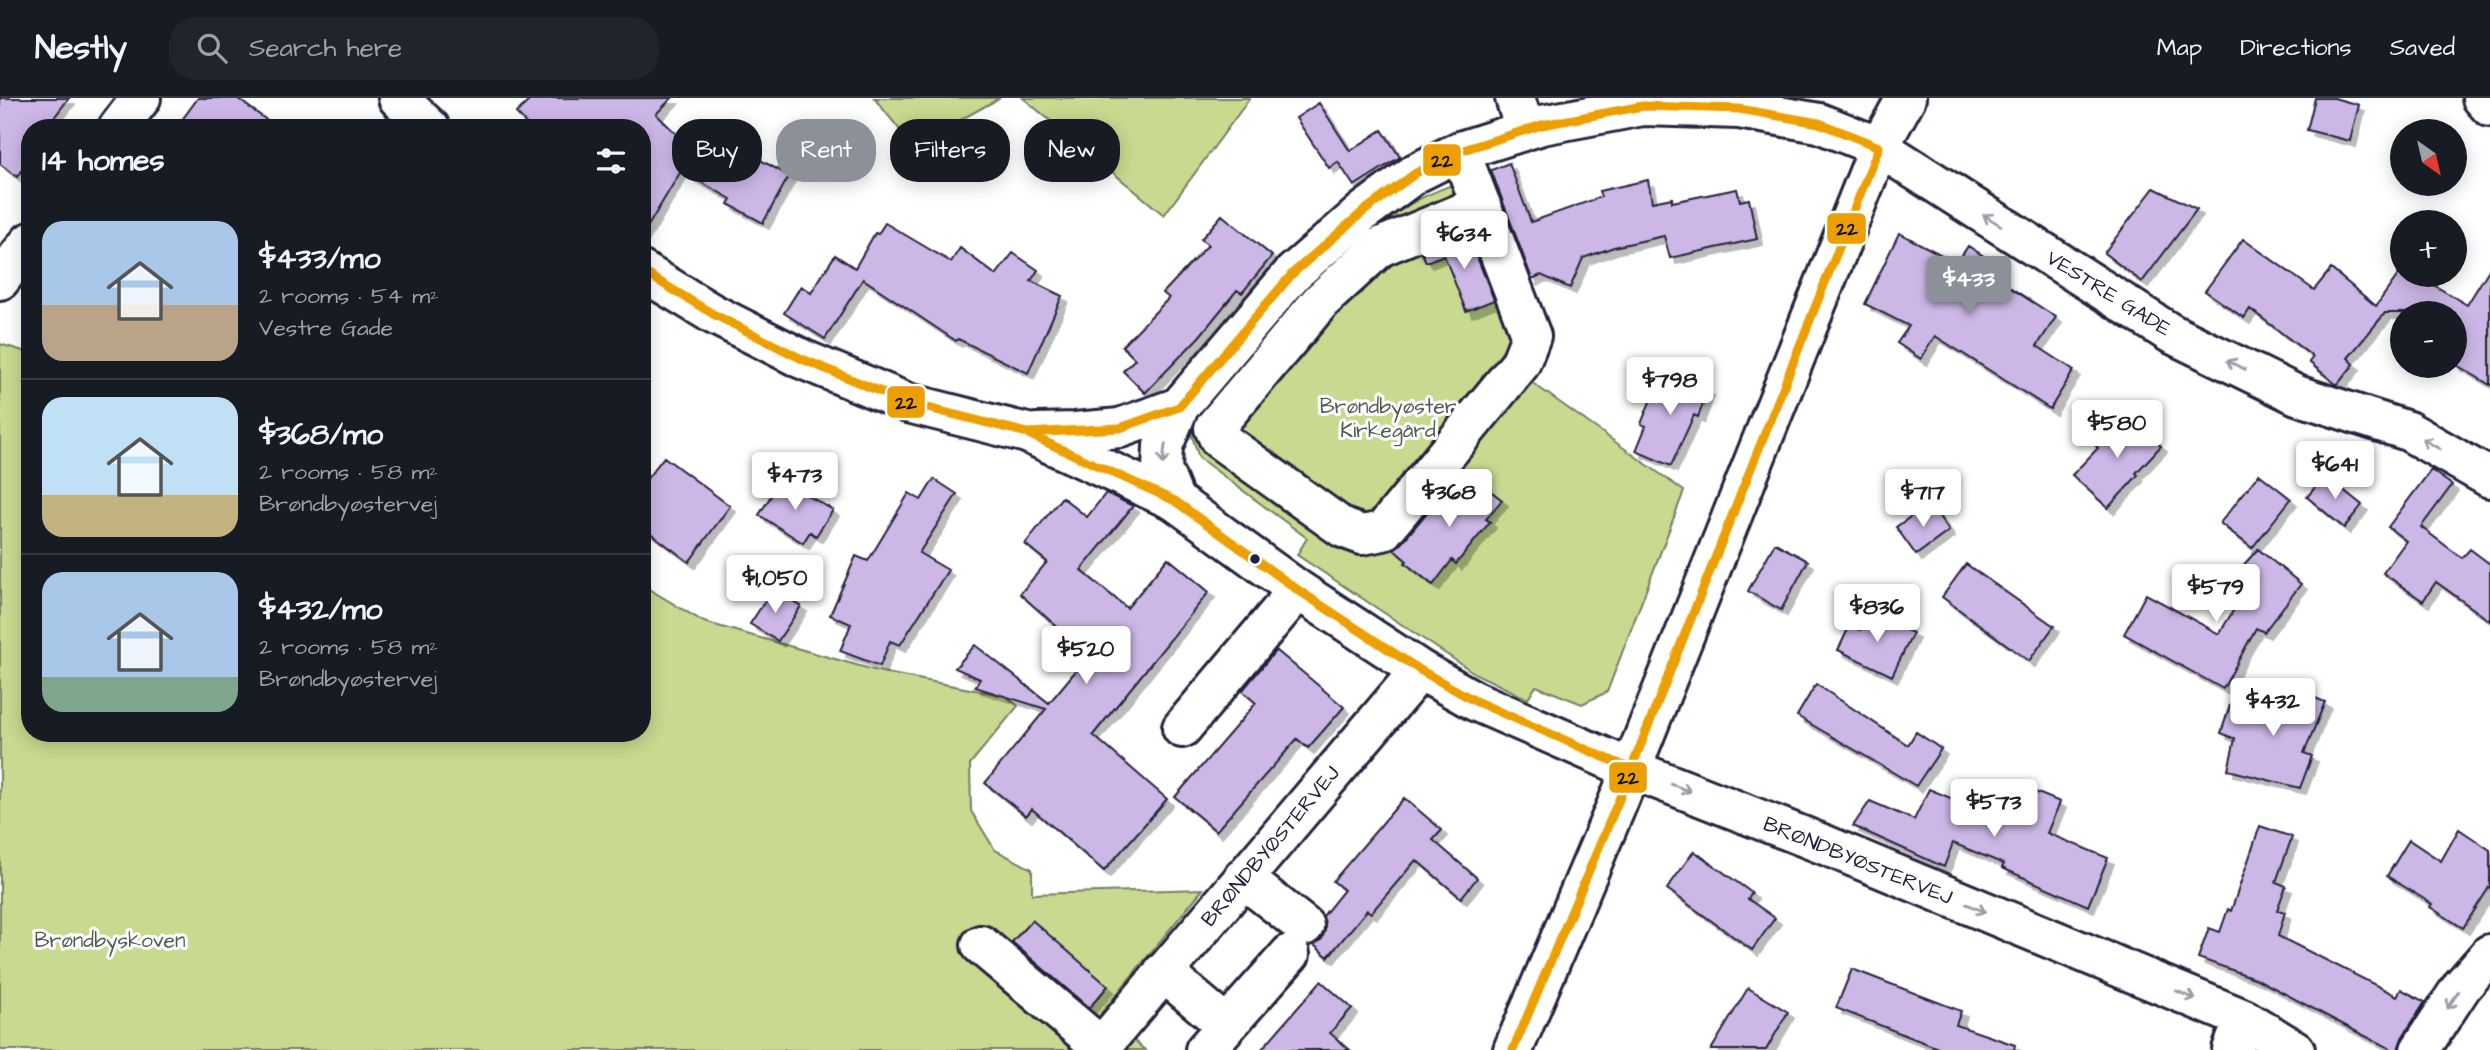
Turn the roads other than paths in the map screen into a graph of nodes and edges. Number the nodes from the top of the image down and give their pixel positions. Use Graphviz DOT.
graph roads {
  1 [pos="141,98"];
  2 [pos="398,98"];
  3 [pos="1906,98"];
  4 [pos="2482,98"];
  5 [pos="2490,107"];
  6 [pos="1520,114"];
  7 [pos="125,119"];
  8 [pos="420,119"];
  9 [pos="1879,147"];
  10 [pos="1460,151"];
  11 [pos="1481,205"];
  12 [pos="21,253"];
  13 [pos="651,276"];
  14 [pos="0,280"];
  15 [pos="1178,407"];
  16 [pos="1027,433"];
  17 [pos="2490,478"];
  18 [pos="1175,501"];
  19 [pos="1298,590"];
  20 [pos="1420,670"];
  21 [pos="1182,728"];
  22 [pos="1631,769"];
  23 [pos="1243,878"];
  24 [pos="981,945"];
  25 [pos="2490,954"];
  26 [pos="1163,972"];
  27 [pos="2238,1035"];
  28 [pos="1215,1038"];
  29 [pos="1109,1040"];
  30 [pos="1513,1050"];
  31 [pos="2295,1050"];
  32 [pos="2420,1050"];
  1 -- 7 [label="street"];
  2 -- 8 [label="street"];
  3 -- 9 [label="street"];
  4 -- 5 [label="street"];
  6 -- 9 [label="street, VESTRE GADE"];
  6 -- 10 [label="street, VESTRE GADE"];
  17 -- 9 [label="street, VESTRE GADE, one-way"];
  9 -- 22 [label="street"];
  10 -- 11 [label="street"];
  10 -- 15 [label="street, VESTRE GADE"];
  11 -- 11 [label="street"];
  12 -- 14 [label="street"];
  13 -- 16 [label="street, BRØNDBYØSTERVEJ"];
  15 -- 16 [label="street, VESTRE GADE"];
  15 -- 18 [label="street, VESTRE GADE, one-way"];
  16 -- 18 [label="street, BRØNDBYØSTERVEJ"];
  18 -- 19 [label="street, BRØNDBYØSTERVEJ"];
  19 -- 20 [label="street, BRØNDBYØSTERVEJ"];
  19 -- 21 [label="street"];
  20 -- 22 [label="street, BRØNDBYØSTERVEJ"];
  20 -- 23 [label="street, BRØNDBYØSTERVEJ"];
  22 -- 27 [label="street, BRØNDBYØSTERVEJ, one-way"];
  22 -- 30 [label="street"];
  23 -- 26 [label="street, BRØNDBYØSTERVEJ"];
  23 -- 28 [label="street"];
  24 -- 29 [label="street"];
  25 -- 32 [label="street, one-way"];
  26 -- 28 [label="street"];
  26 -- 29 [label="street, BRØNDBYØSTERVEJ"];
  27 -- 31 [label="street, BRØNDBYØSTERVEJ"];
}
